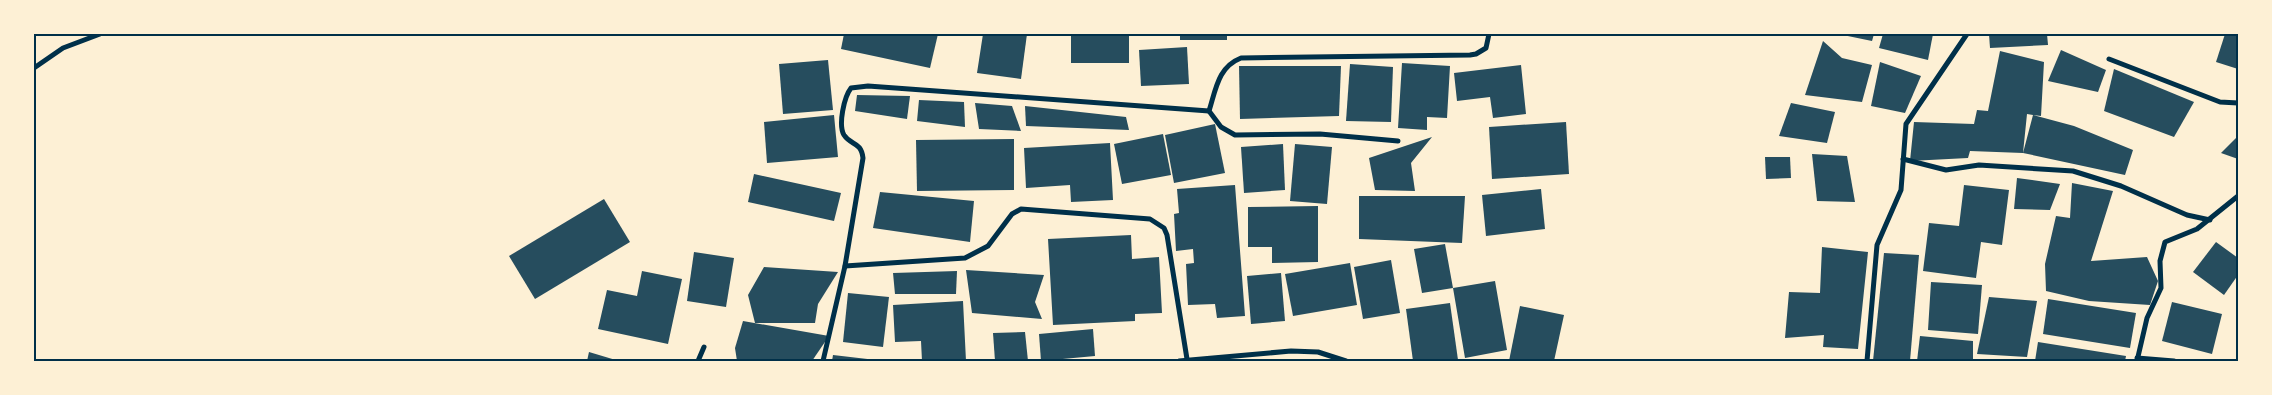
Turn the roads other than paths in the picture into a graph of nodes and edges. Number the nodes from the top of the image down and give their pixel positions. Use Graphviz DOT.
graph roads {
  1 [pos="100,34"];
  2 [pos="1489,34"];
  3 [pos="1967,34"];
  4 [pos="2109,59"];
  5 [pos="34,68"];
  6 [pos="2238,103"];
  7 [pos="1209,111"];
  8 [pos="1398,141"];
  9 [pos="1904,159"];
  10 [pos="2238,196"];
  11 [pos="2210,220"];
  12 [pos="846,266"];
  13 [pos="704,347"];
  14 [pos="1187,359"];
  15 [pos="2137,360"];
  16 [pos="698,361"];
  17 [pos="823,361"];
  18 [pos="1180,361"];
  19 [pos="1346,361"];
  20 [pos="1867,361"];
  21 [pos="2174,361"];
  1 -- 5 [label="street"];
  2 -- 7 [label="street"];
  3 -- 9 [label="street"];
  4 -- 6 [label="street"];
  7 -- 8 [label="street"];
  7 -- 12 [label="street"];
  9 -- 11 [label="street"];
  9 -- 20 [label="street"];
  10 -- 11 [label="street"];
  11 -- 15 [label="street"];
  12 -- 14 [label="street"];
  12 -- 17 [label="street"];
  13 -- 16 [label="street"];
  14 -- 18 [label="street"];
  14 -- 19 [label="street"];
  15 -- 21 [label="street"];
}
